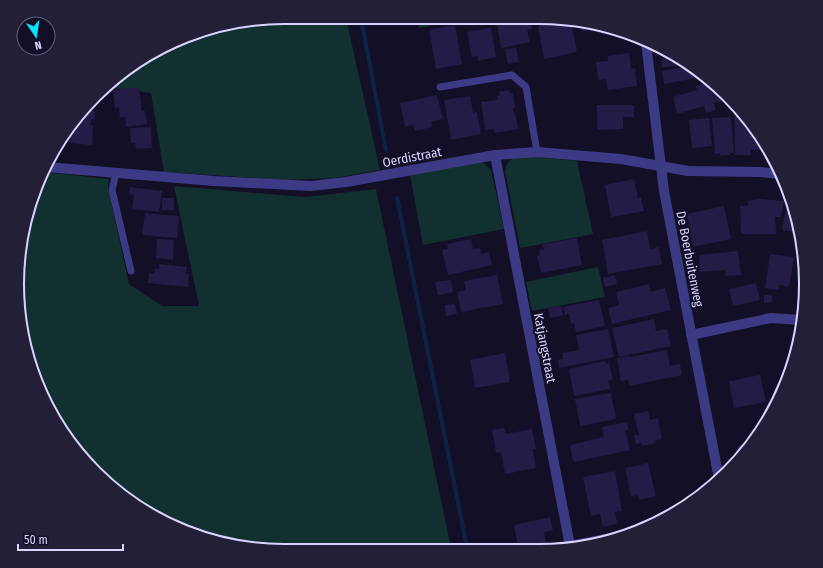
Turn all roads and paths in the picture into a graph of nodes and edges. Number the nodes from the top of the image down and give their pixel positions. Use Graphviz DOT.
graph roads {
  1 [pos="647,48"];
  2 [pos="440,87"];
  3 [pos="537,152"];
  4 [pos="495,155"];
  5 [pos="660,165"];
  6 [pos="52,167"];
  7 [pos="116,173"];
  8 [pos="774,173"];
  9 [pos="131,271"];
  10 [pos="797,320"];
  11 [pos="691,335"];
  12 [pos="718,472"];
  13 [pos="569,542"];
  1 -- 5 [label="street, De Boerbuitenweg"];
  2 -- 3 [label="lane"];
  3 -- 4 [label="street, Oerdistraat"];
  3 -- 5 [label="street, Oerdistraat"];
  4 -- 7 [label="street, Oerdistraat"];
  4 -- 13 [label="street, Katjangstraat"];
  5 -- 8 [label="street, Oerdistraat"];
  5 -- 11 [label="street, De Boerbuitenweg"];
  6 -- 7 [label="street, Oerdistraat"];
  7 -- 9 [label="lane"];
  10 -- 11 [label="street"];
  11 -- 12 [label="street, De Boerbuitenweg"];
}
